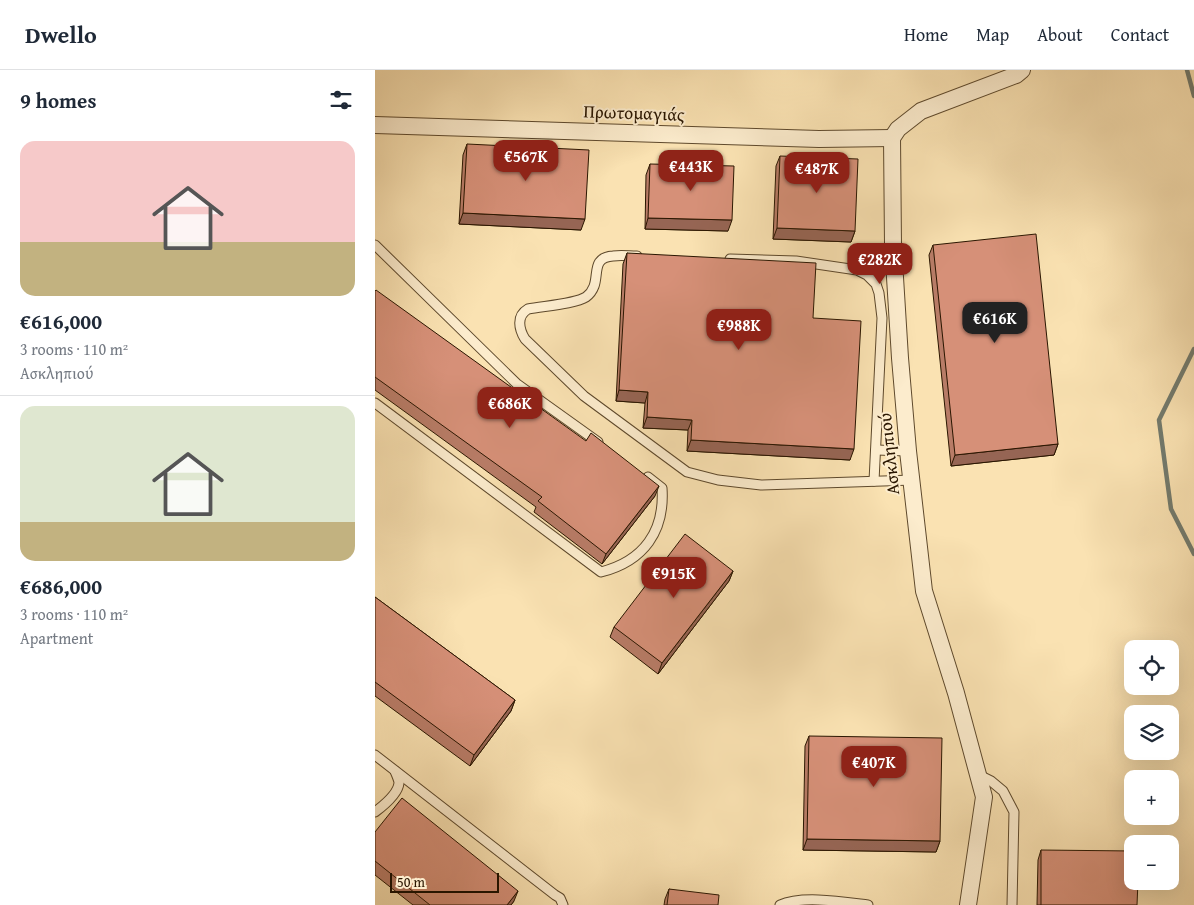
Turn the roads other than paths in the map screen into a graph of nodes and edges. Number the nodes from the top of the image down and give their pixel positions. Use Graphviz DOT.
graph roads {
  1 [pos="1022,70"];
  2 [pos="375,125"];
  3 [pos="892,138"];
  4 [pos="375,246"];
  5 [pos="641,256"];
  6 [pos="719,259"];
  7 [pos="375,403"];
  8 [pos="605,447"];
  9 [pos="876,450"];
  10 [pos="908,451"];
  11 [pos="638,470"];
  12 [pos="913,480"];
  13 [pos="874,481"];
  14 [pos="375,755"];
  15 [pos="395,771"];
  16 [pos="978,775"];
  17 [pos="375,812"];
  18 [pos="563,905"];
  19 [pos="780,905"];
  20 [pos="868,905"];
  21 [pos="968,905"];
  22 [pos="1012,905"];
  1 -- 3 [label="street"];
  2 -- 3 [label="street, Πρωτομαγιάς"];
  3 -- 10 [label="street, Ασκληπιού"];
  4 -- 8 [label="lane"];
  5 -- 13 [label="lane"];
  6 -- 9 [label="lane"];
  7 -- 11 [label="lane"];
  9 -- 10 [label="lane"];
  9 -- 13 [label="lane"];
  10 -- 12 [label="street, Ασκληπιού"];
  12 -- 13 [label="lane"];
  12 -- 16 [label="street, Ασκληπιού"];
  14 -- 15 [label="lane"];
  15 -- 17 [label="lane"];
  15 -- 18 [label="lane"];
  16 -- 21 [label="street, Ασκληπιού"];
  16 -- 22 [label="lane"];
  19 -- 20 [label="lane"];
}
